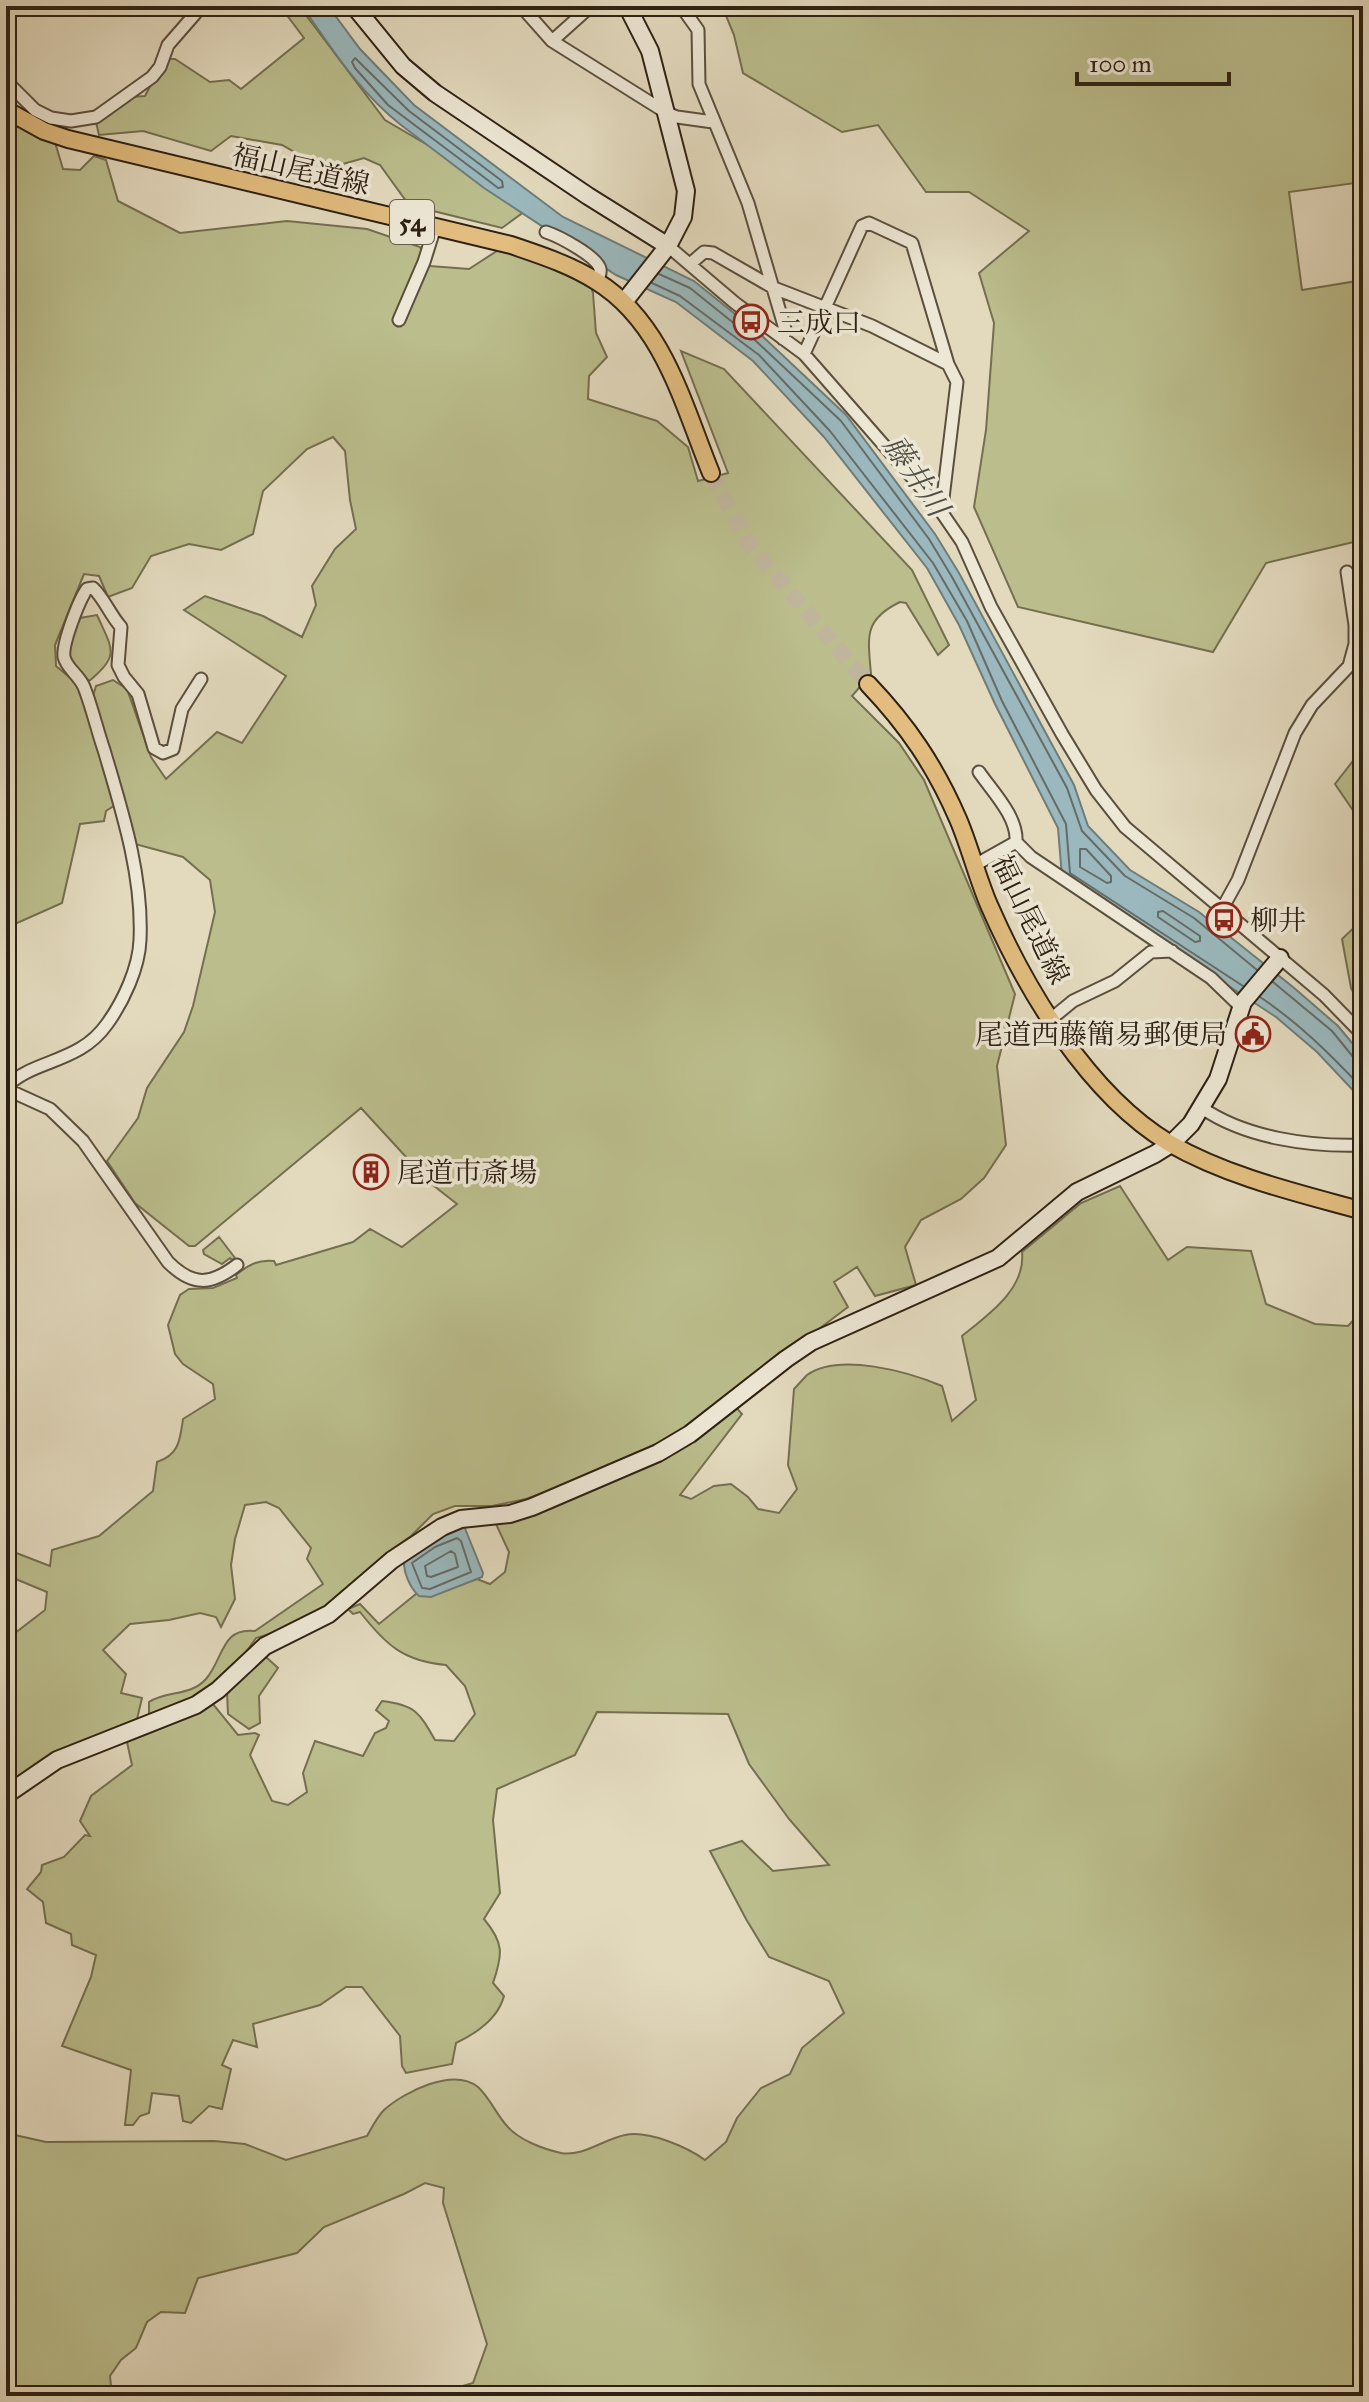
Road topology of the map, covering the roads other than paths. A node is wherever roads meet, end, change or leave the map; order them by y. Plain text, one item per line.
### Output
1 (192, 6) edge
2 (354, 6) edge
3 (521, 6) edge
4 (591, 6) edge
5 (627, 6) edge
6 (681, 6) edge
7 (552, 41) junction
8 (6, 81) edge
9 (6, 110) edge
10 (667, 113) junction
11 (713, 122) junction
12 (435, 227) junction
13 (546, 232) dead end
14 (664, 251) junction
15 (690, 264) junction
16 (597, 281) junction
17 (774, 288) junction
18 (628, 296) junction
19 (824, 309) junction
20 (399, 320) dead end
21 (783, 339) junction
22 (804, 354) junction
23 (948, 364) junction
24 (711, 473) tunnel mouth
25 (938, 507) junction
26 (1347, 572) dead end
27 (201, 679) dead end
28 (868, 684) tunnel mouth
29 (979, 772) dead end
30 (1016, 842) junction
31 (975, 865) junction
32 (1222, 909) junction
33 (1172, 951) junction
34 (1280, 958) junction
35 (1244, 1002) junction
36 (1051, 1019) junction
37 (1363, 1035) edge
38 (6, 1088) edge
39 (1202, 1108) junction
40 (1171, 1144) junction
41 (1363, 1145) edge
42 (1363, 1211) edge
43 (237, 1265) dead end
44 (6, 1795) edge

1 - 8 street
2 - 14 street
3 - 7 street
4 - 7 street
5 - 10 street
6 - 11 street
7 - 10 street
9 - 12 main road, 福山尾道線 / 54
10 - 11 street
10 - 14 street
11 - 17 street
12 - 16 main road, 福山尾道線 / 54
12 - 20 street
13 - 16 street
14 - 15 street
14 - 18 street
15 - 17 street
15 - 21 street
16 - 18 main road, 福山尾道線 / 54
17 - 19 street
17 - 21 street
18 - 24 main road, 福山尾道線 / 54
19 - 22 street
19 - 23 street
19 - 23 street
21 - 22 street
22 - 25 street
23 - 25 street
25 - 32 street
26 - 32 street
27 - 38 street
28 - 31 main road, 福山尾道線
29 - 30 street
30 - 31 street
30 - 33 street
31 - 36 main road, 福山尾道線
32 - 34 street
33 - 35 street
33 - 36 street
34 - 35 street
34 - 37 street
35 - 39 street
36 - 40 main road, 福山尾道線
38 - 43 street
39 - 40 street
39 - 41 street
40 - 42 main road, 福山尾道線
40 - 44 street

